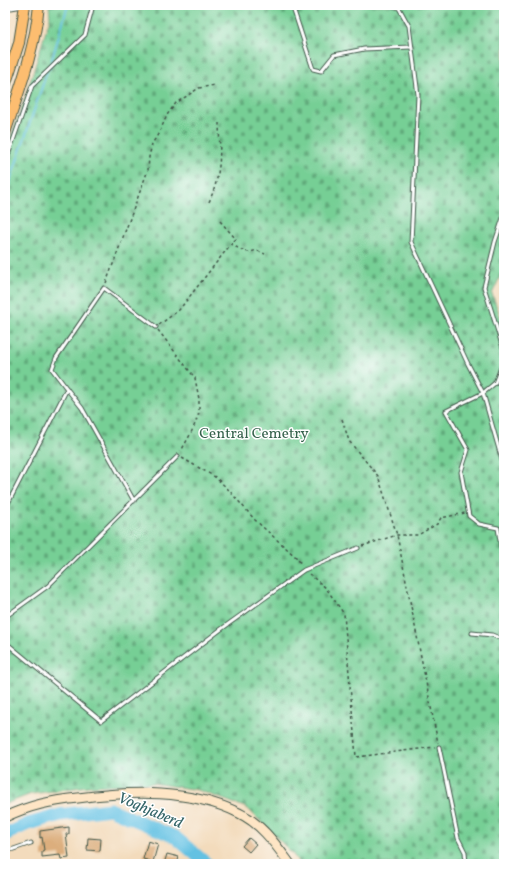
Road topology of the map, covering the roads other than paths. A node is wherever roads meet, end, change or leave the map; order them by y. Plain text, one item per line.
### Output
1 (39, 5) edge
2 (93, 5) edge
3 (292, 5) edge
4 (390, 5) edge
5 (25, 6) edge
6 (5, 9) edge
7 (411, 47) junction
8 (5, 86) edge
9 (5, 133) edge
10 (5, 164) edge
11 (504, 215) edge
12 (156, 327) road end
13 (504, 351) edge
14 (504, 360) edge
15 (67, 389) junction
16 (483, 393) junction
17 (178, 456) road end
18 (504, 467) edge
19 (134, 501) junction
20 (5, 509) edge
21 (358, 548) road end
22 (504, 560) edge
23 (5, 618) edge
24 (472, 633) dead end
25 (504, 640) edge
26 (5, 642) edge
27 (439, 747) road end
28 (5, 817) edge
29 (31, 843) dead end
30 (5, 852) edge
31 (290, 864) edge
32 (466, 864) edge

1 - 9 main road
2 - 10 lane
3 - 7 lane
4 - 7 lane
5 - 6 lane
5 - 8 main road
7 - 16 lane
11 - 13 lane
12 - 15 lane
14 - 16 lane
15 - 19 lane
15 - 20 lane
16 - 18 lane
16 - 22 lane
17 - 19 lane
19 - 23 lane
21 - 26 lane
24 - 25 lane
27 - 32 lane
28 - 31 main road
29 - 30 lane

